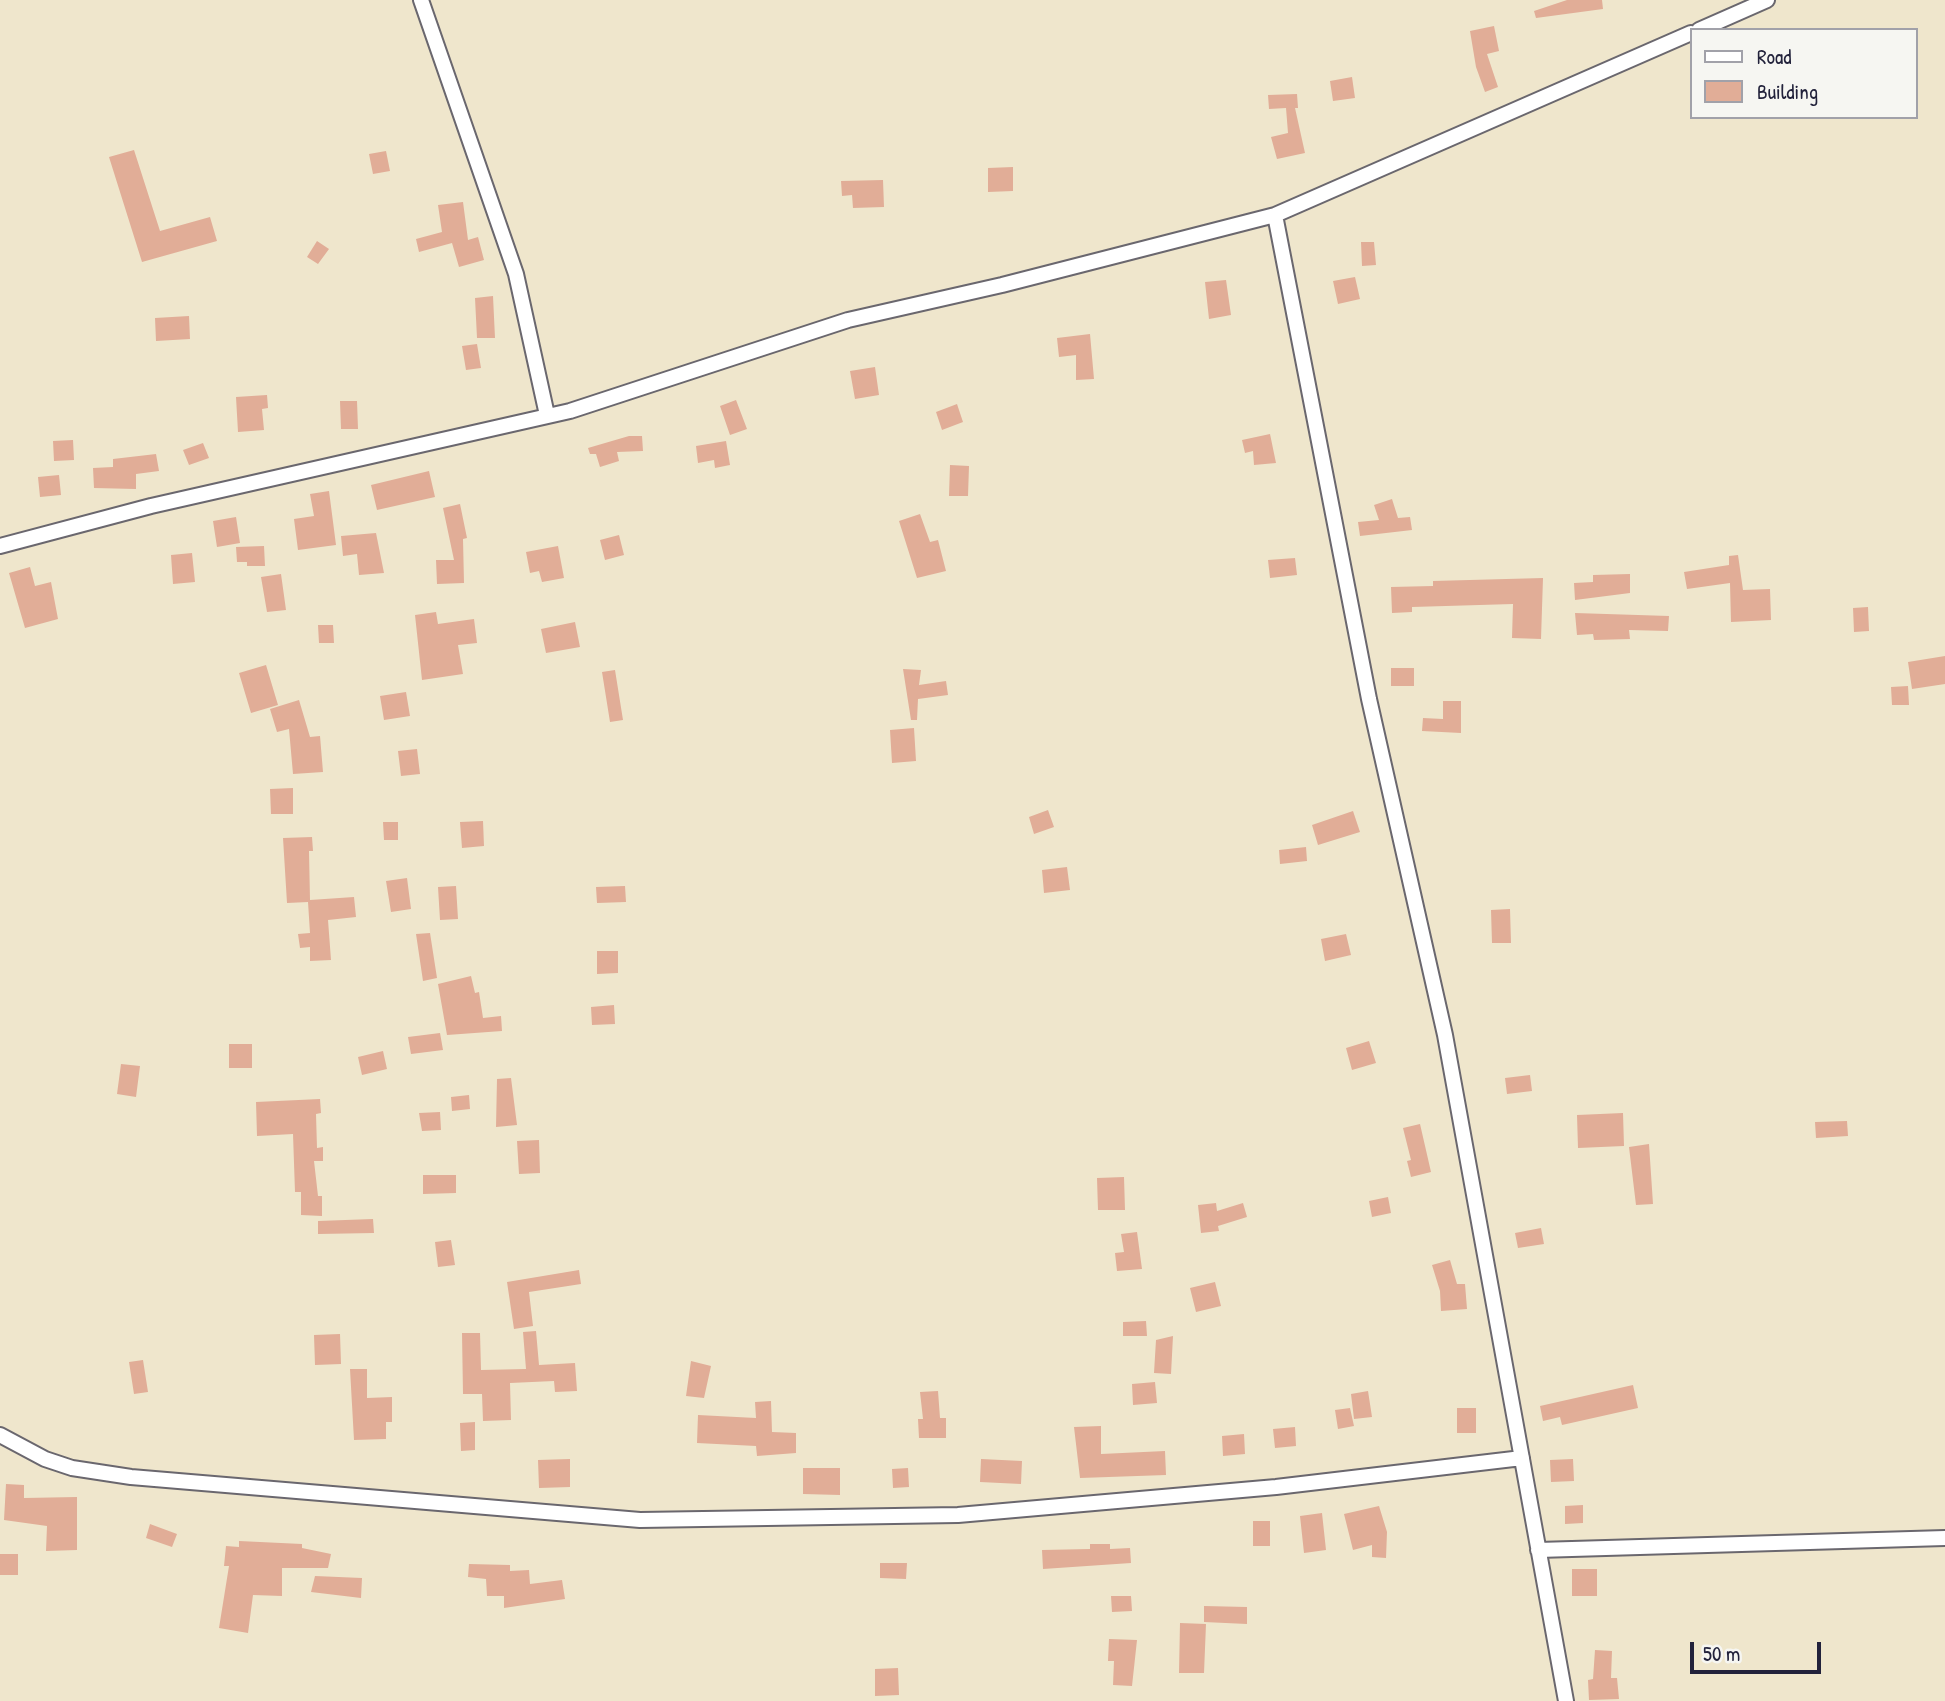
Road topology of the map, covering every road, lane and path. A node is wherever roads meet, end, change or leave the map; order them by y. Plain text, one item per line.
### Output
1 (421, 0) edge
2 (1767, 0) edge
3 (1704, 28) edge
4 (1689, 34) edge
5 (1275, 215) junction
6 (547, 415) junction
7 (0, 546) edge
8 (0, 1435) edge
9 (1522, 1458) junction
10 (1945, 1538) edge
11 (1538, 1550) junction
12 (1566, 1701) edge

1 - 6 street
2 - 3 street
4 - 5 street
5 - 6 street
5 - 9 street
6 - 7 street
8 - 9 street
9 - 11 street
10 - 11 street
11 - 12 street

